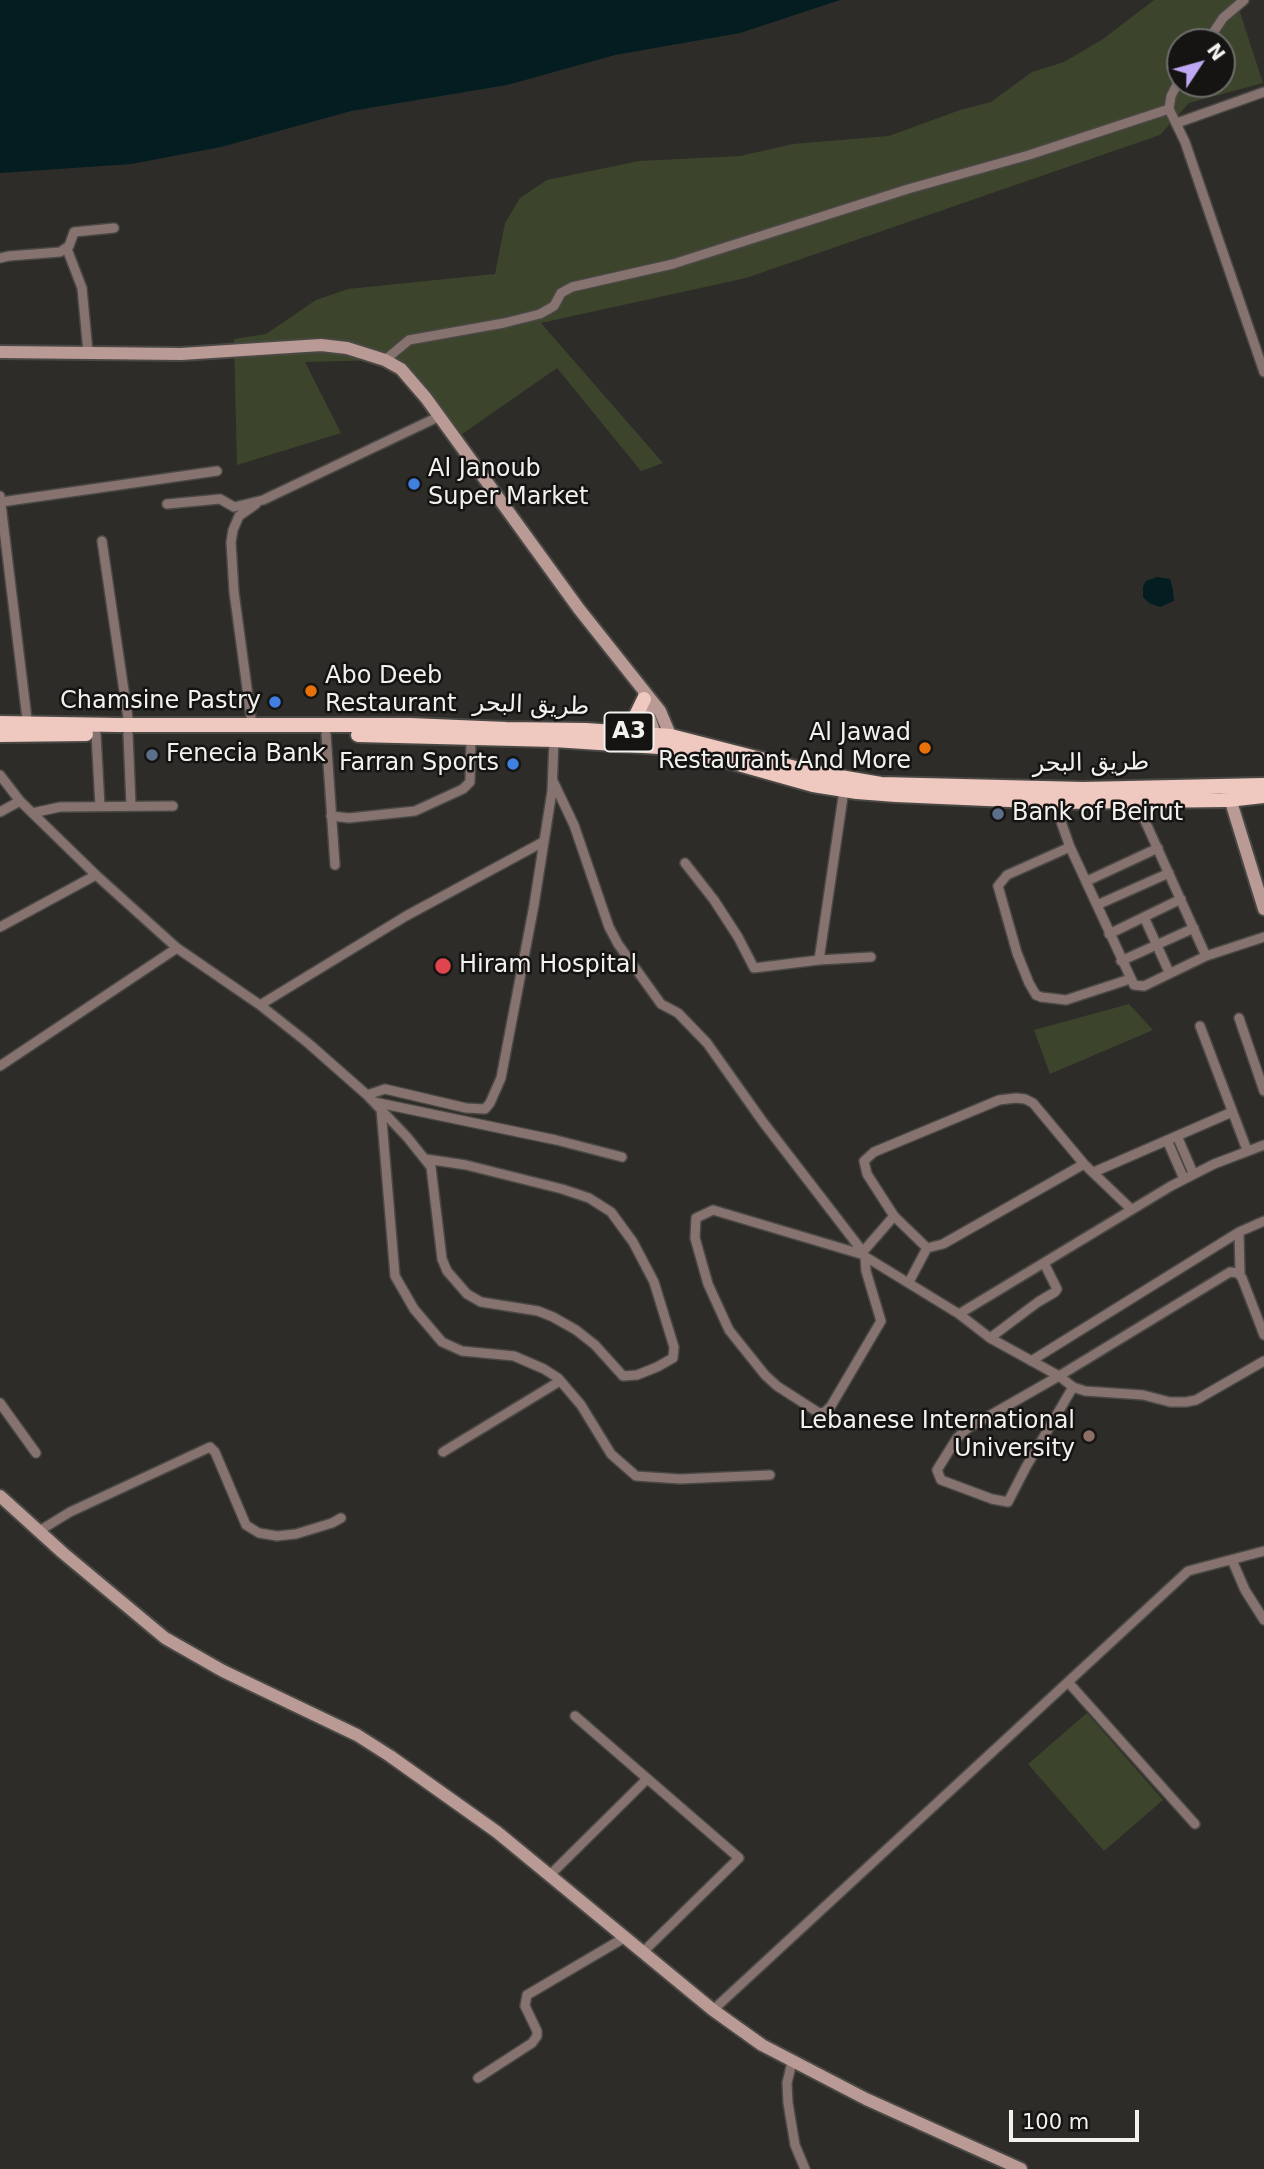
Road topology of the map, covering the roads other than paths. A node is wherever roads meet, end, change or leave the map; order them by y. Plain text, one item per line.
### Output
1 (1244, 0) edge
2 (1216, 28) edge
3 (1264, 92) edge
4 (1171, 98) edge
5 (1169, 109) junction
6 (1177, 123) junction
7 (114, 228) dead end
8 (67, 248) junction
9 (0, 258) edge
10 (0, 352) edge
11 (88, 352) junction
12 (385, 359) junction
13 (1264, 372) edge
14 (438, 417) junction
15 (217, 471) dead end
16 (0, 496) edge
17 (263, 500) junction
18 (1, 502) edge
19 (167, 505) dead end
20 (102, 541) dead end
21 (644, 696) junction
22 (0, 723) edge
23 (252, 725) junction
24 (28, 729) junction
25 (128, 730) junction
26 (628, 732) junction
27 (96, 734) junction
28 (326, 734) junction
29 (0, 735) edge
30 (471, 738) junction
31 (554, 740) junction
32 (657, 741) junction
33 (673, 743) junction
34 (0, 775) edge
35 (553, 781) junction
36 (1264, 785) edge
37 (844, 790) junction
38 (1228, 792) junction
39 (1264, 796) edge
40 (20, 801) junction
41 (1136, 801) junction
42 (1054, 802) junction
43 (131, 805) junction
44 (100, 806) junction
45 (173, 806) dead end
46 (0, 812) edge
47 (32, 813) junction
48 (331, 816) junction
49 (543, 842) junction
50 (1070, 847) junction
51 (1158, 848) junction
52 (685, 863) dead end
53 (335, 865) dead end
54 (1169, 873) junction
55 (96, 875) junction
56 (1087, 881) junction
57 (1181, 899) junction
58 (1097, 905) junction
59 (1264, 909) edge
60 (1144, 917) junction
61 (0, 927) edge
62 (1194, 928) junction
63 (1109, 934) junction
64 (1264, 937) edge
65 (1156, 945) junction
66 (177, 948) junction
67 (1206, 956) junction
68 (871, 957) dead end
69 (819, 960) junction
70 (1121, 961) junction
71 (1169, 972) junction
72 (1130, 979) junction
73 (260, 1006) junction
74 (1239, 1018) dead end
75 (1200, 1026) dead end
76 (0, 1066) edge
77 (1264, 1091) edge
78 (374, 1102) junction
79 (1232, 1112) junction
80 (1172, 1138) junction
81 (1264, 1145) edge
82 (1247, 1150) junction
83 (622, 1157) dead end
84 (426, 1159) junction
85 (1084, 1164) junction
86 (1094, 1172) junction
87 (1189, 1176) junction
88 (1131, 1209) junction
89 (894, 1216) junction
90 (1264, 1221) edge
91 (1240, 1232) junction
92 (927, 1248) junction
93 (863, 1254) junction
94 (1044, 1263) junction
95 (1240, 1274) junction
96 (909, 1282) junction
97 (959, 1314) junction
98 (1264, 1335) edge
99 (990, 1338) junction
100 (1031, 1361) junction
101 (1264, 1361) edge
102 (1059, 1376) junction
103 (560, 1381) junction
104 (1073, 1387) junction
105 (0, 1403) edge
106 (443, 1452) dead end
107 (36, 1453) dead end
108 (770, 1475) dead end
109 (0, 1496) edge
110 (341, 1518) dead end
111 (39, 1531) junction
112 (1264, 1551) edge
113 (1232, 1560) junction
114 (1264, 1620) edge
115 (1068, 1682) junction
116 (575, 1716) dead end
117 (647, 1779) junction
118 (1195, 1824) dead end
119 (550, 1875) junction
120 (624, 1938) junction
121 (644, 1951) junction
122 (713, 2010) junction
123 (792, 2063) junction
124 (478, 2078) dead end
125 (805, 2169) edge
126 (1021, 2169) edge

1 - 2 street
3 - 6 street
4 - 5 street
5 - 6 street
5 - 12 street
6 - 13 street
7 - 8 street
8 - 9 street
8 - 11 street
10 - 11 main road
11 - 12 main road
12 - 14 main road
14 - 17 street
14 - 21 main road
15 - 18 street
16 - 18 street
17 - 19 street
17 - 23 street
18 - 24 street
20 - 25 street
21 - 26 highway
21 - 32 main road
21 - 33 main road
22 - 24 highway, طريق البحر / A3
23 - 25 highway, طريق البحر / A3
23 - 26 highway, طريق البحر / A3
24 - 25 highway, طريق البحر / A3
24 - 27 highway, طريق البحر / A3
24 - 29 highway, طريق البحر / A3
25 - 27 highway, طريق البحر / A3
25 - 28 highway, طريق البحر / A3
25 - 43 street
26 - 32 highway, طريق البحر / A3
27 - 44 street
28 - 30 highway, طريق البحر / A3
28 - 48 street
30 - 31 highway, طريق البحر / A3
30 - 48 street
31 - 32 highway, طريق البحر / A3
31 - 35 street
32 - 33 highway, طريق البحر / A3
33 - 37 highway, طريق البحر / A3
33 - 38 highway, طريق البحر / A3
34 - 40 street
35 - 49 street
35 - 93 street
36 - 38 highway, طريق البحر / A3
37 - 42 highway, طريق البحر / A3
37 - 69 street
38 - 39 highway, طريق البحر / A3
38 - 41 highway, طريق البحر / A3
38 - 59 main road
40 - 46 street
40 - 47 street
41 - 42 highway, طريق البحر / A3
41 - 51 street
42 - 50 street
43 - 44 street
43 - 45 street
44 - 47 street
47 - 55 street
48 - 53 street
49 - 73 street
49 - 78 street
50 - 56 street
50 - 72 street
51 - 54 street
51 - 56 street
52 - 69 street
54 - 57 street
54 - 58 street
55 - 61 street
55 - 66 street
56 - 58 street
57 - 60 street
57 - 62 street
58 - 63 street
60 - 63 street
60 - 65 street
62 - 65 street
62 - 67 street
63 - 70 street
64 - 67 street
65 - 70 street
65 - 71 street
66 - 73 street
66 - 76 street
67 - 71 street
68 - 69 street
70 - 72 street
71 - 72 street
73 - 78 street
74 - 77 street
75 - 79 street
78 - 83 street
78 - 84 street
78 - 103 street
79 - 80 street
79 - 82 street
80 - 86 street
80 - 87 street
81 - 82 street
82 - 87 street
84 - 84 street
85 - 86 street
85 - 89 street
85 - 92 street
86 - 88 street
87 - 88 street
88 - 94 street
89 - 92 street
89 - 93 street
90 - 91 street
91 - 95 street
91 - 100 street
92 - 96 street
93 - 93 street
93 - 96 street
94 - 97 street
94 - 99 street
95 - 98 street
95 - 102 street
96 - 97 street
97 - 99 street
99 - 100 street
100 - 102 street
101 - 104 street
102 - 104 street
102 - 104 street
103 - 106 street
103 - 108 street
105 - 107 street
109 - 111 main road
110 - 111 street
111 - 119 main road
112 - 113 street
113 - 114 street
113 - 115 street
115 - 118 street
115 - 122 street
116 - 117 street
117 - 119 street
117 - 121 street
119 - 120 main road
120 - 121 main road
120 - 124 street
121 - 122 main road
122 - 123 main road
123 - 125 street
123 - 126 main road

